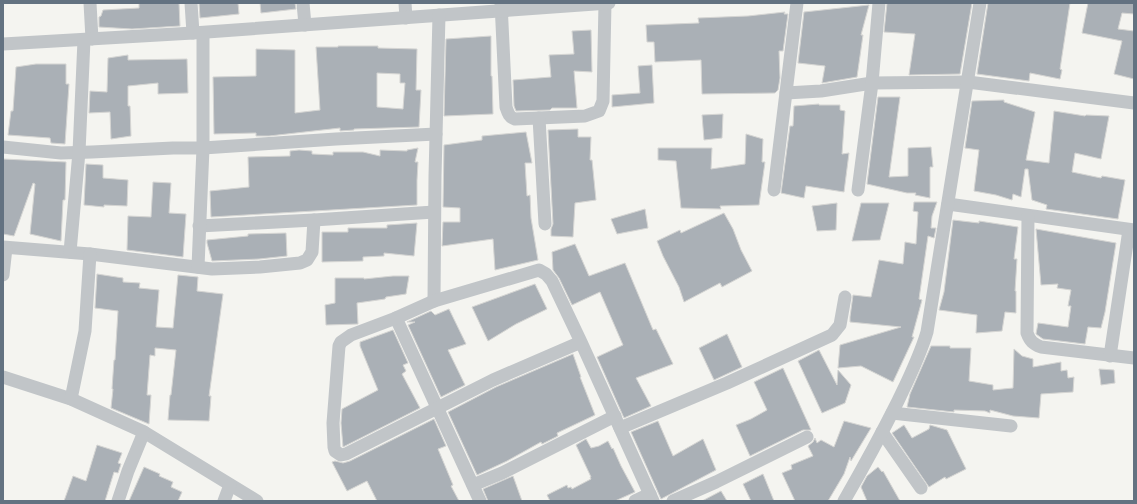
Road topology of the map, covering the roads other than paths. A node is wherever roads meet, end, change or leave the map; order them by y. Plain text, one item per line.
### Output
1 (90, 3) edge
2 (191, 3) edge
3 (303, 3) edge
4 (405, 3) edge
5 (605, 3) edge
6 (609, 3) edge
7 (797, 3) edge
8 (879, 3) edge
9 (980, 3) edge
10 (501, 7) edge
11 (439, 16) junction
12 (406, 18) junction
13 (305, 25) junction
14 (198, 33) junction
15 (88, 39) junction
16 (3, 44) edge
17 (968, 82) junction
18 (872, 83) junction
19 (786, 93) junction
20 (1134, 103) edge
21 (539, 118) junction
22 (436, 134) junction
23 (3, 147) edge
24 (202, 148) junction
25 (79, 152) junction
26 (774, 190) dead end
27 (858, 190) dead end
28 (948, 204) junction
29 (434, 212) junction
30 (1028, 216) junction
31 (314, 220) junction
32 (544, 224) dead end
33 (199, 226) junction
34 (1132, 230) edge
35 (4, 248) edge
36 (70, 252) junction
37 (90, 254) junction
38 (198, 267) junction
39 (3, 275) edge
40 (845, 298) dead end
41 (434, 301) junction
42 (396, 318) junction
43 (581, 342) junction
44 (1110, 356) junction
45 (1134, 358) edge
46 (3, 377) edge
47 (71, 399) junction
48 (438, 408) junction
49 (892, 413) junction
50 (617, 422) junction
51 (1011, 426) dead end
52 (144, 432) junction
53 (882, 432) junction
54 (807, 437) dead end
55 (230, 485) junction
56 (473, 485) junction
57 (921, 488) dead end
58 (651, 497) edge
59 (118, 501) edge
60 (224, 501) edge
61 (257, 501) edge
62 (480, 501) edge
63 (635, 501) edge
64 (673, 501) edge
65 (844, 501) edge

1 - 15 street
2 - 14 street
3 - 13 street
4 - 12 street
5 - 6 street
5 - 10 street
5 - 21 street
7 - 19 street
8 - 18 street
9 - 17 street
10 - 11 street
10 - 21 street
11 - 12 street
11 - 22 street
12 - 13 street
13 - 14 street
14 - 15 street
14 - 24 street
15 - 16 street
15 - 25 street
17 - 18 street
17 - 20 street
17 - 28 street
18 - 19 street
18 - 27 street
19 - 26 street
21 - 32 street
22 - 24 street
22 - 29 street
23 - 25 street
24 - 25 street
24 - 33 street
25 - 36 street
28 - 30 street
28 - 49 street
29 - 31 street
29 - 41 street
30 - 34 street
30 - 44 street
31 - 33 street
31 - 38 street
33 - 38 street
34 - 44 street
35 - 36 street
35 - 39 street
36 - 37 street
37 - 38 street
37 - 47 street
40 - 50 street
41 - 42 street
41 - 43 street
42 - 48 street
42 - 48 street
43 - 48 street
43 - 50 street
44 - 45 street
46 - 47 street
47 - 52 street
48 - 56 street
49 - 51 street
49 - 53 street
50 - 56 street
50 - 58 street
52 - 55 street
52 - 59 street
53 - 57 street
53 - 65 street
54 - 64 street
55 - 60 street
55 - 61 street
56 - 62 street
58 - 63 street

